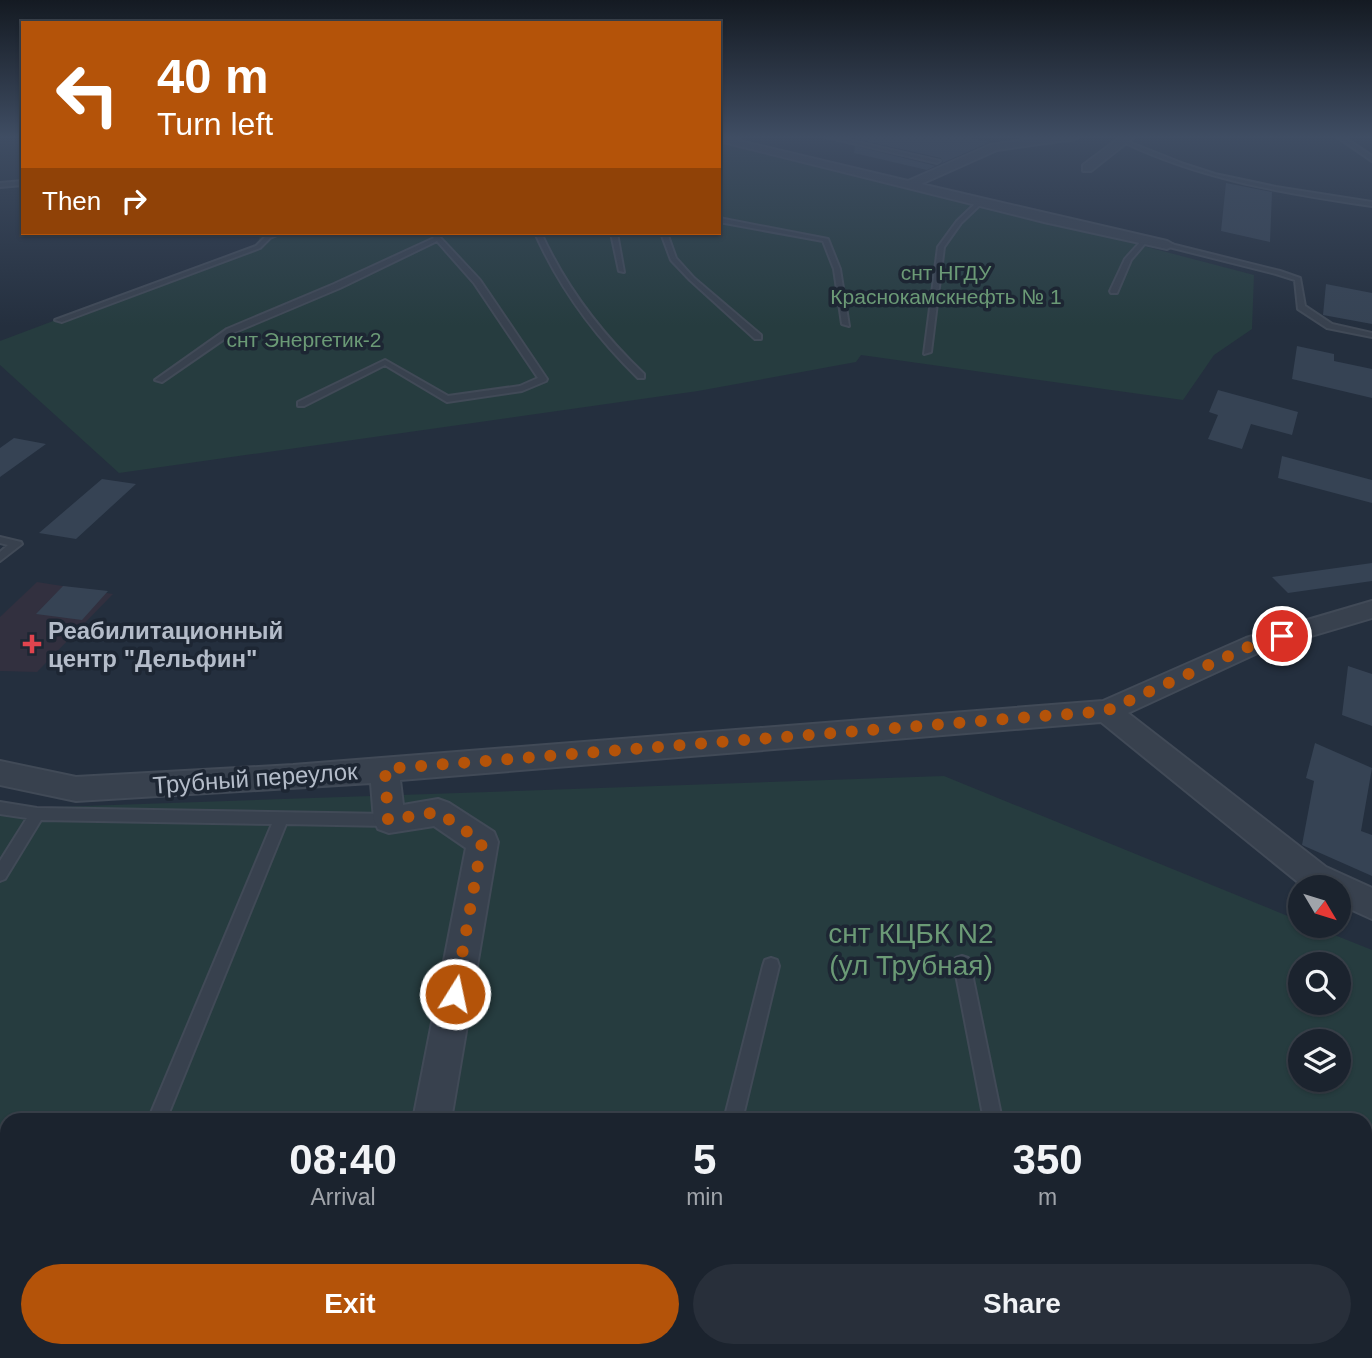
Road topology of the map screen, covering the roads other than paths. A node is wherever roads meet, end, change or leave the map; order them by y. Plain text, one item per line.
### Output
1 (970, 199) edge
2 (1342, 199) edge
3 (980, 202) junction
4 (1372, 204) edge
5 (721, 219) edge
6 (274, 235) edge
7 (540, 235) edge
8 (614, 235) edge
9 (665, 235) edge
10 (436, 236) edge
11 (1145, 240) junction
12 (1167, 245) joint
13 (622, 271) dead end
14 (1114, 291) dead end
15 (59, 320) dead end
16 (846, 324) dead end
17 (1372, 335) edge
18 (758, 337) dead end
19 (927, 352) dead end
20 (641, 376) dead end
21 (159, 380) dead end
22 (301, 404) dead end
23 (0, 540) edge
24 (0, 556) edge
25 (1372, 609) edge
26 (1106, 711) junction
27 (385, 769) junction
28 (0, 773) edge
29 (0, 808) edge
30 (37, 814) junction
31 (282, 817) junction
32 (388, 820) junction
33 (0, 874) edge
34 (1312, 875) edge
35 (1351, 894) edge
36 (1372, 904) edge
37 (961, 964) dead end
38 (771, 966) dead end
39 (160, 1113) edge
40 (433, 1113) edge
41 (735, 1113) edge
42 (992, 1113) edge

1 - 3 street
2 - 4 lane
3 - 11 street
3 - 19 lane
5 - 16 lane
6 - 15 lane
7 - 20 lane
8 - 13 lane
9 - 18 lane
10 - 21 lane
10 - 22 lane
11 - 12 street
11 - 14 lane
12 - 17 lane
23 - 24 lane
25 - 26 street, Трубный переулок
26 - 27 street, Трубный переулок
26 - 34 street
27 - 28 street, Трубный переулок
27 - 32 street
29 - 30 lane
30 - 31 lane
30 - 33 lane
31 - 32 lane
31 - 39 lane
32 - 40 street
35 - 36 street
37 - 42 lane
38 - 41 lane

